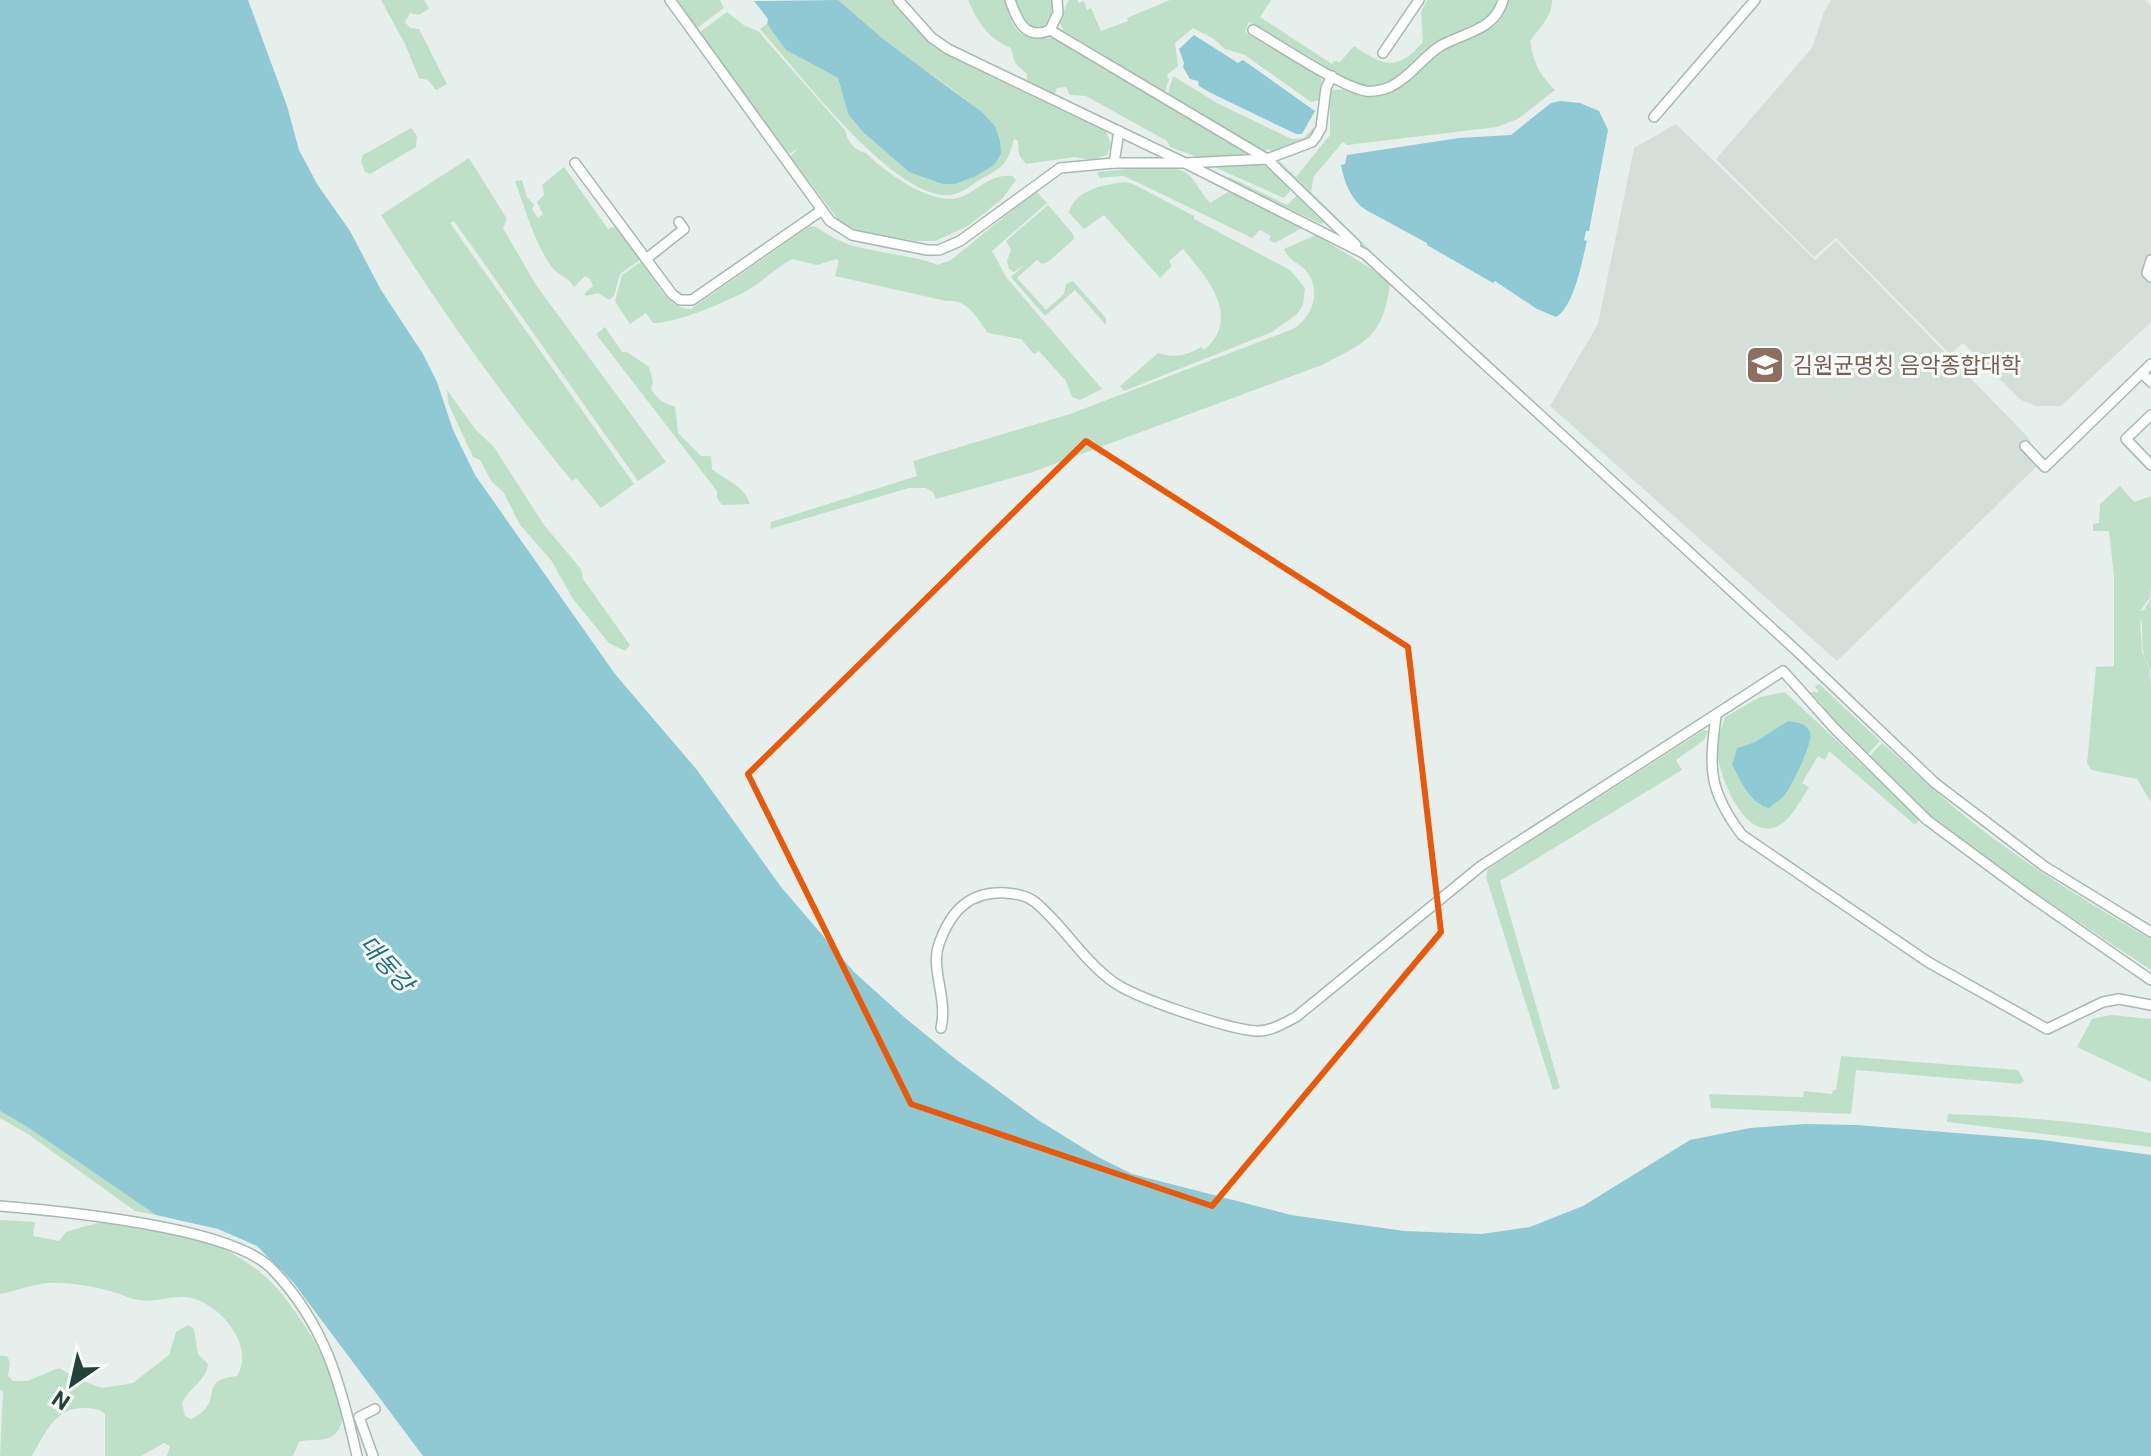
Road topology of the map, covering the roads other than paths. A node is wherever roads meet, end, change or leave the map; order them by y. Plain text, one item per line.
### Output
1 (670, 0) edge
2 (898, 0) edge
3 (1010, 0) edge
4 (1057, 0) edge
5 (1419, 0) edge
6 (1503, 0) edge
7 (1755, 0) edge
8 (1050, 30) junction
9 (1253, 30) dead end
10 (1383, 53) dead end
11 (1332, 76) junction
12 (1654, 117) dead end
13 (1119, 131) junction
14 (1267, 159) junction
15 (575, 163) dead end
16 (1114, 163) junction
17 (1185, 163) junction
18 (822, 210) junction
19 (679, 222) dead end
20 (1365, 254) junction
21 (646, 259) junction
22 (2151, 260) edge
23 (2151, 277) edge
24 (2151, 364) edge
25 (2142, 373) junction
26 (2151, 382) edge
27 (2151, 415) edge
28 (2025, 446) dead end
29 (2151, 465) edge
30 (1716, 716) junction
31 (2151, 932) edge
32 (2151, 980) edge
33 (2151, 1005) edge
34 (941, 1028) dead end
35 (0, 1206) edge
36 (375, 1409) dead end
37 (357, 1456) edge
38 (373, 1456) edge

1 - 18 street
2 - 13 street
3 - 8 street
4 - 8 street
5 - 10 street
6 - 11 street
7 - 12 street
8 - 14 street
9 - 11 street
11 - 14 street
13 - 16 street
13 - 17 street
14 - 17 street
14 - 20 street
15 - 21 street
16 - 17 street
16 - 18 street
17 - 20 street
18 - 21 street
19 - 21 street
20 - 31 street
22 - 23 street
24 - 25 street
25 - 26 street
25 - 28 street
27 - 29 street
30 - 32 street
30 - 33 street
30 - 34 street
35 - 37 street
36 - 38 street

